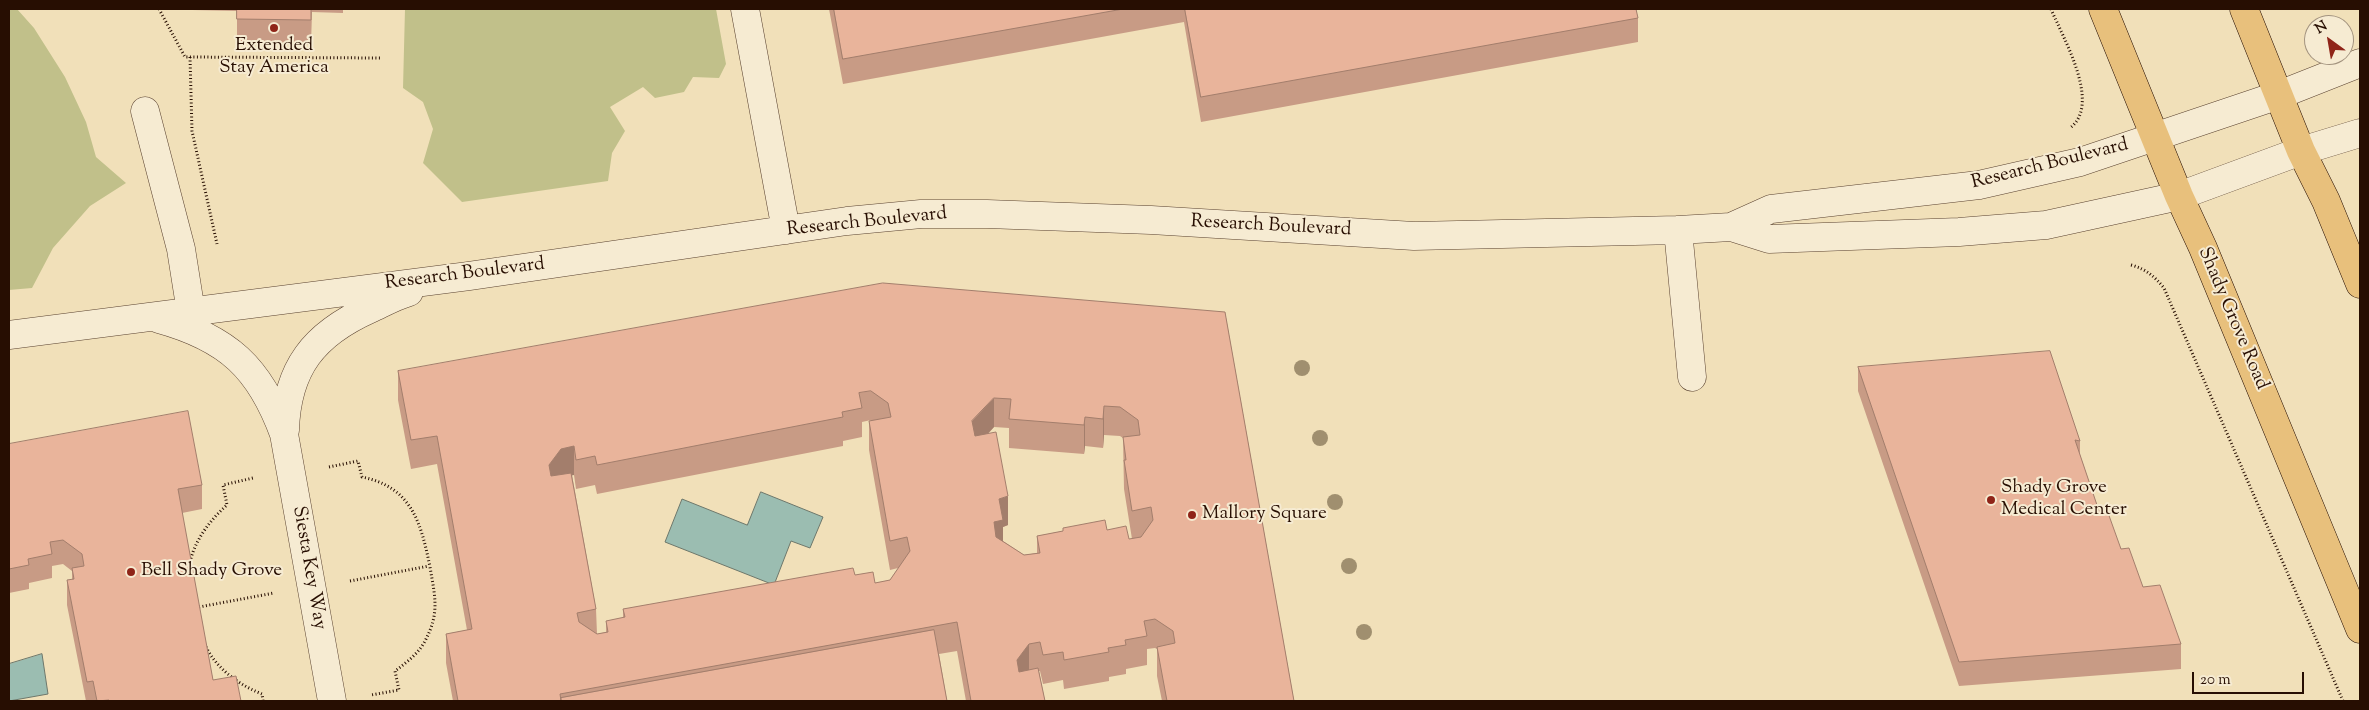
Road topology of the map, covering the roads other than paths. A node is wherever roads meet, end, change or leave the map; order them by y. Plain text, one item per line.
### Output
1 (746, 9) edge
2 (2103, 9) edge
3 (2244, 9) edge
4 (2360, 63) edge
5 (2279, 95) junction
6 (145, 111) dead end
7 (2360, 133) edge
8 (2156, 137) junction
9 (2301, 151) junction
10 (2179, 196) junction
11 (1731, 227) junction
12 (786, 230) junction
13 (1678, 230) junction
14 (469, 276) junction
15 (2360, 284) edge
16 (191, 312) junction
17 (152, 317) junction
18 (9, 335) edge
19 (1692, 377) dead end
20 (284, 434) junction
21 (2360, 629) edge
22 (332, 701) edge

1 - 12 street
2 - 8 main road, Shady Grove Road
3 - 5 main road
4 - 5 street, Research Boulevard
5 - 8 street, Research Boulevard
5 - 9 main road
6 - 16 street
7 - 9 street, Research Boulevard
8 - 10 main road, Shady Grove Road
8 - 11 street, Research Boulevard
9 - 10 street, Research Boulevard
9 - 15 main road
10 - 11 street, Research Boulevard
10 - 21 main road, Shady Grove Road
11 - 13 street, Research Boulevard
12 - 13 street, Research Boulevard
12 - 14 street, Research Boulevard
13 - 19 street
14 - 16 street, Research Boulevard
14 - 20 street
16 - 17 street, Research Boulevard
17 - 18 street, Research Boulevard
17 - 20 street
20 - 22 street, Siesta Key Way

